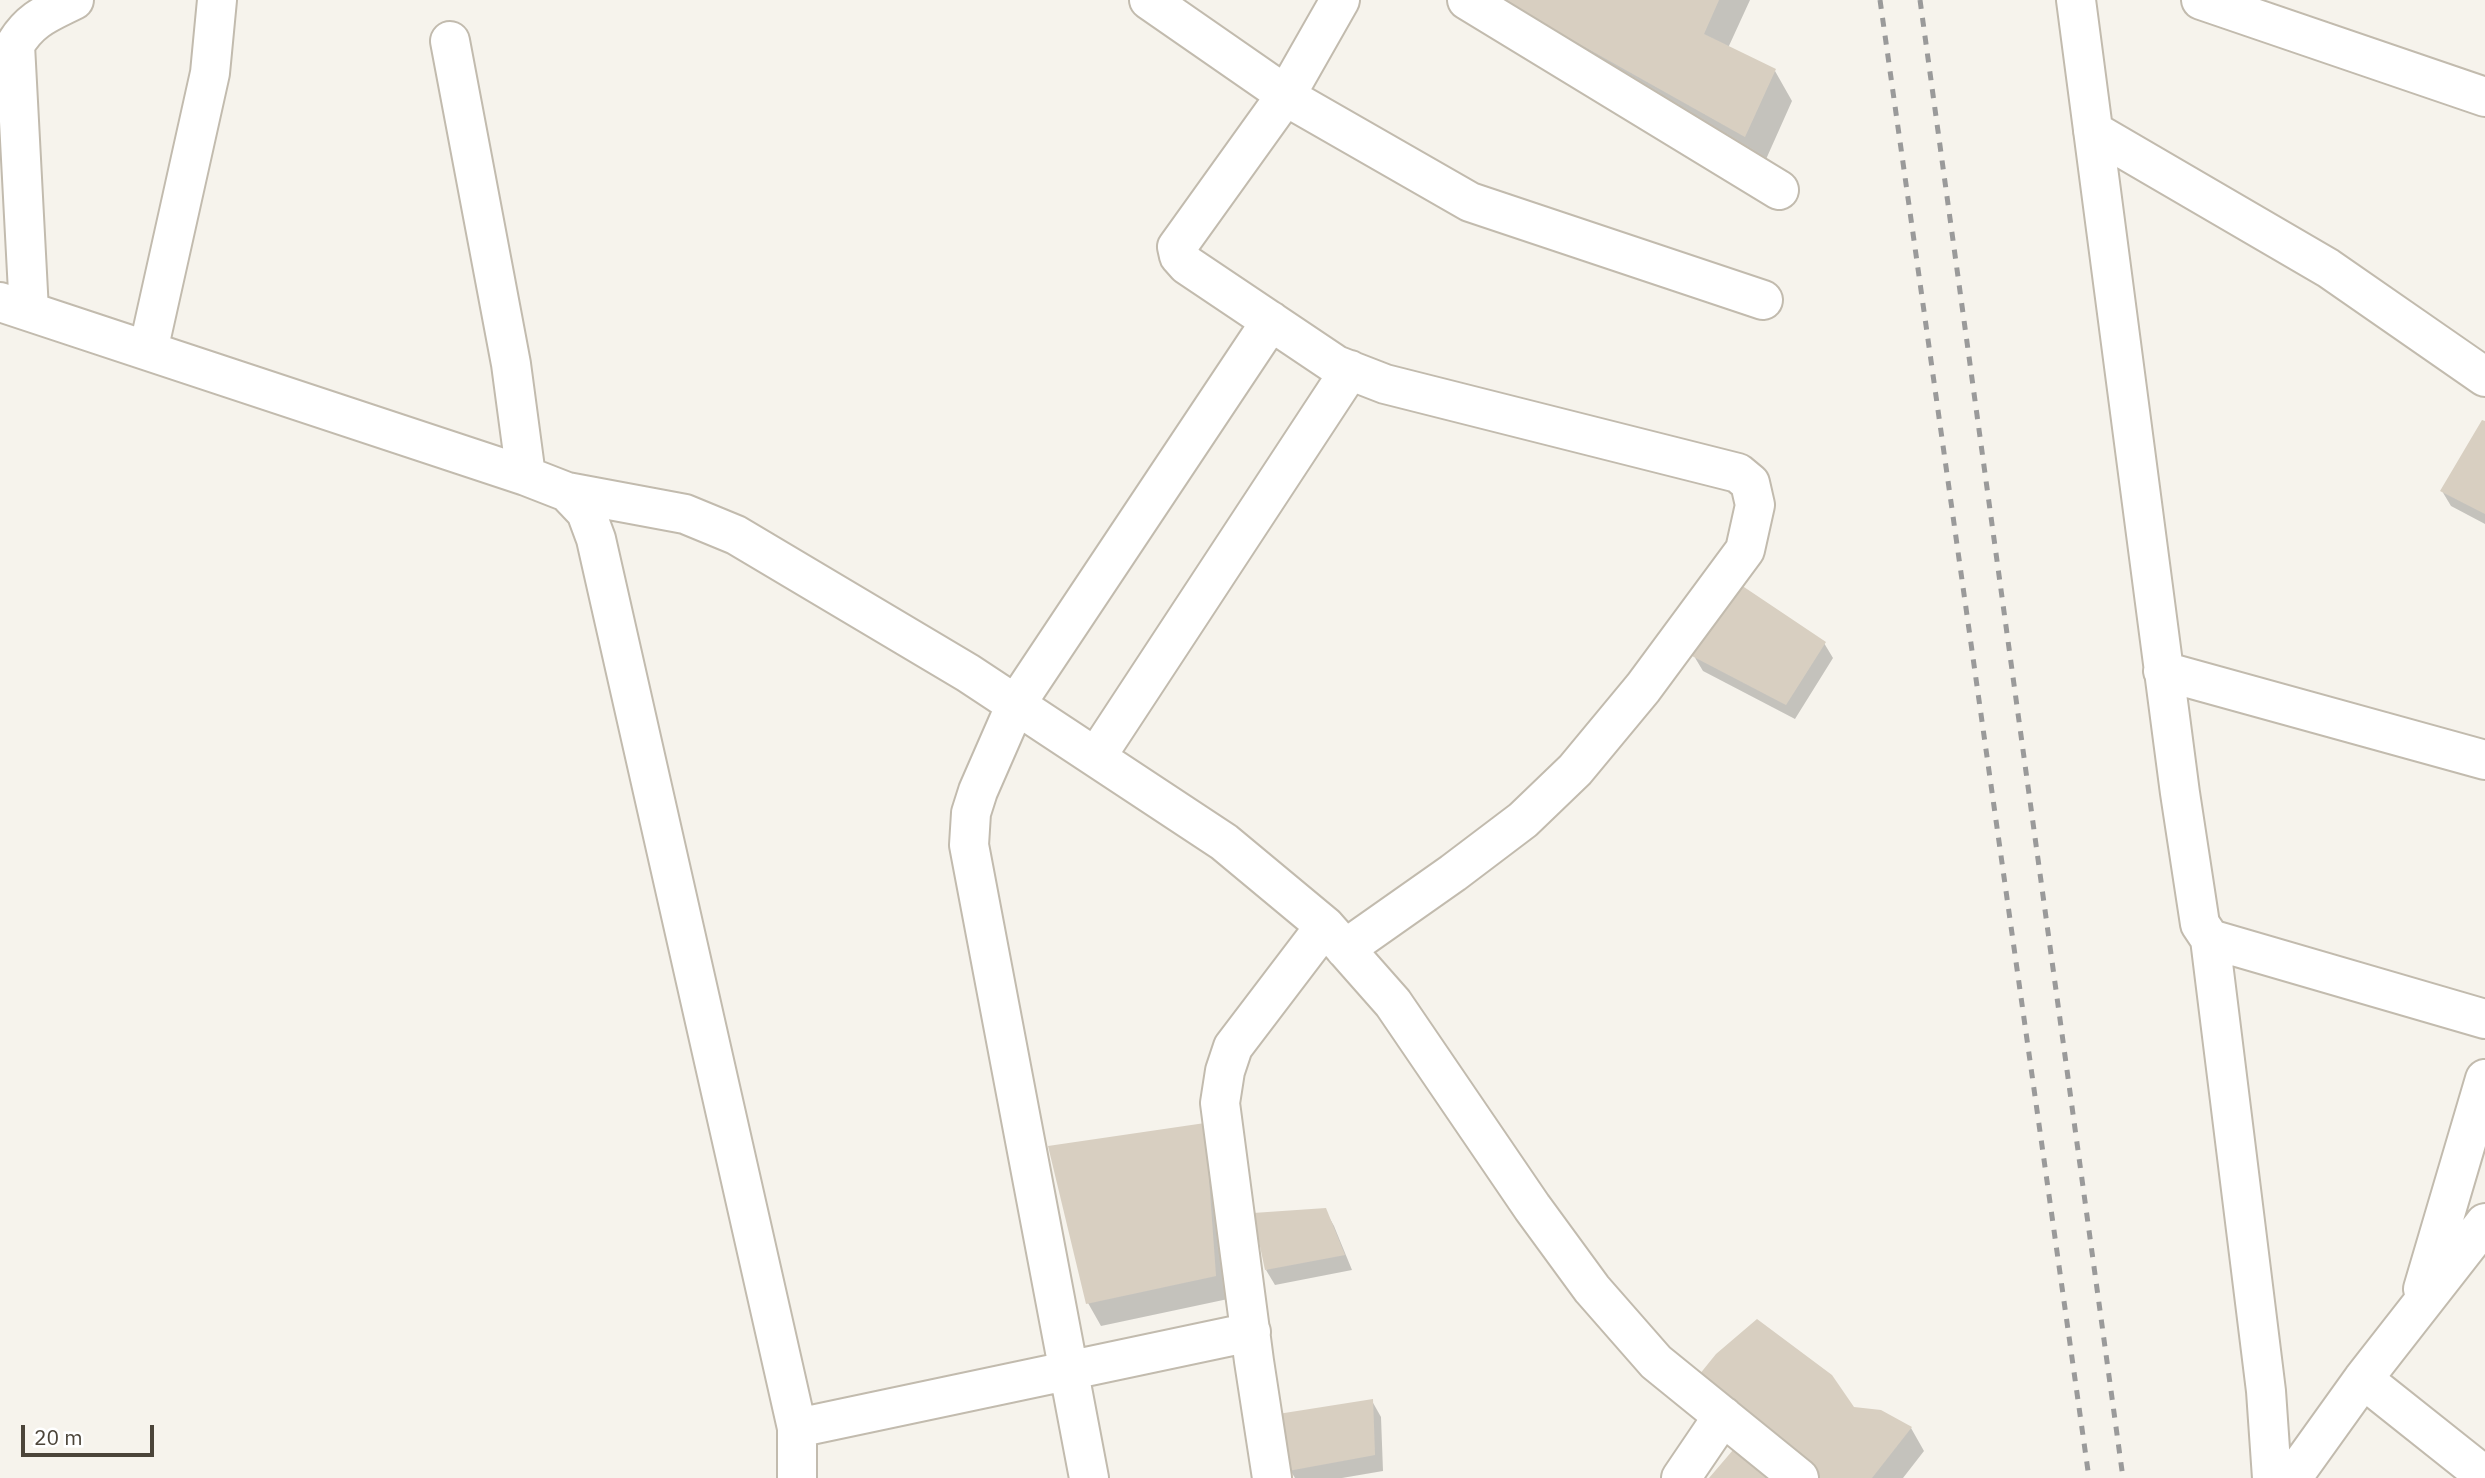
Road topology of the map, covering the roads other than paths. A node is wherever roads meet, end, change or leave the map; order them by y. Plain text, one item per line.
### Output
1 (74, 0) edge
2 (217, 0) edge
3 (1149, 0) edge
4 (1340, 0) edge
5 (1467, 0) edge
6 (2076, 0) edge
7 (2202, 0) edge
8 (450, 41) dead end
9 (1286, 95) junction
10 (2485, 97) edge
11 (2093, 131) junction
12 (1779, 190) dead end
13 (1763, 300) dead end
14 (14, 306) edge
15 (1271, 321) junction
16 (148, 351) junction
17 (1350, 370) junction
18 (2485, 377) edge
19 (526, 476) junction
20 (566, 492) junction
21 (2164, 671) junction
22 (1016, 704) junction
23 (1096, 757) junction
24 (2485, 760) edge
25 (1335, 937) junction
26 (2210, 939) junction
27 (2485, 1019) edge
28 (2485, 1079) edge
29 (2485, 1223) edge
30 (2417, 1309) junction
31 (1251, 1332) junction
32 (1069, 1370) junction
33 (2363, 1379) junction
34 (1723, 1416) junction
35 (797, 1428) junction
36 (2485, 1476) edge
37 (797, 1478) edge
38 (1089, 1478) edge
39 (1272, 1478) edge
40 (1681, 1478) edge
41 (1799, 1478) edge
42 (2272, 1478) edge
43 (2292, 1478) edge

1 - 14 street
2 - 16 street
3 - 9 street
4 - 9 street
5 - 12 street
6 - 11 street
7 - 10 street
8 - 19 street
9 - 13 street
9 - 15 street
11 - 18 street
11 - 21 street
14 - 16 street
15 - 17 street
15 - 22 street
16 - 19 street
17 - 23 street
17 - 25 street
19 - 20 street
20 - 22 street
20 - 35 street
21 - 24 street
21 - 26 street
22 - 23 street
22 - 32 street
23 - 25 street
25 - 31 street
25 - 34 street
26 - 27 street
26 - 42 street
28 - 30 street
29 - 30 street
30 - 33 street
31 - 32 street
31 - 39 street
32 - 35 street
32 - 38 street
33 - 36 street
33 - 43 street
34 - 40 street
34 - 41 street
35 - 37 street

